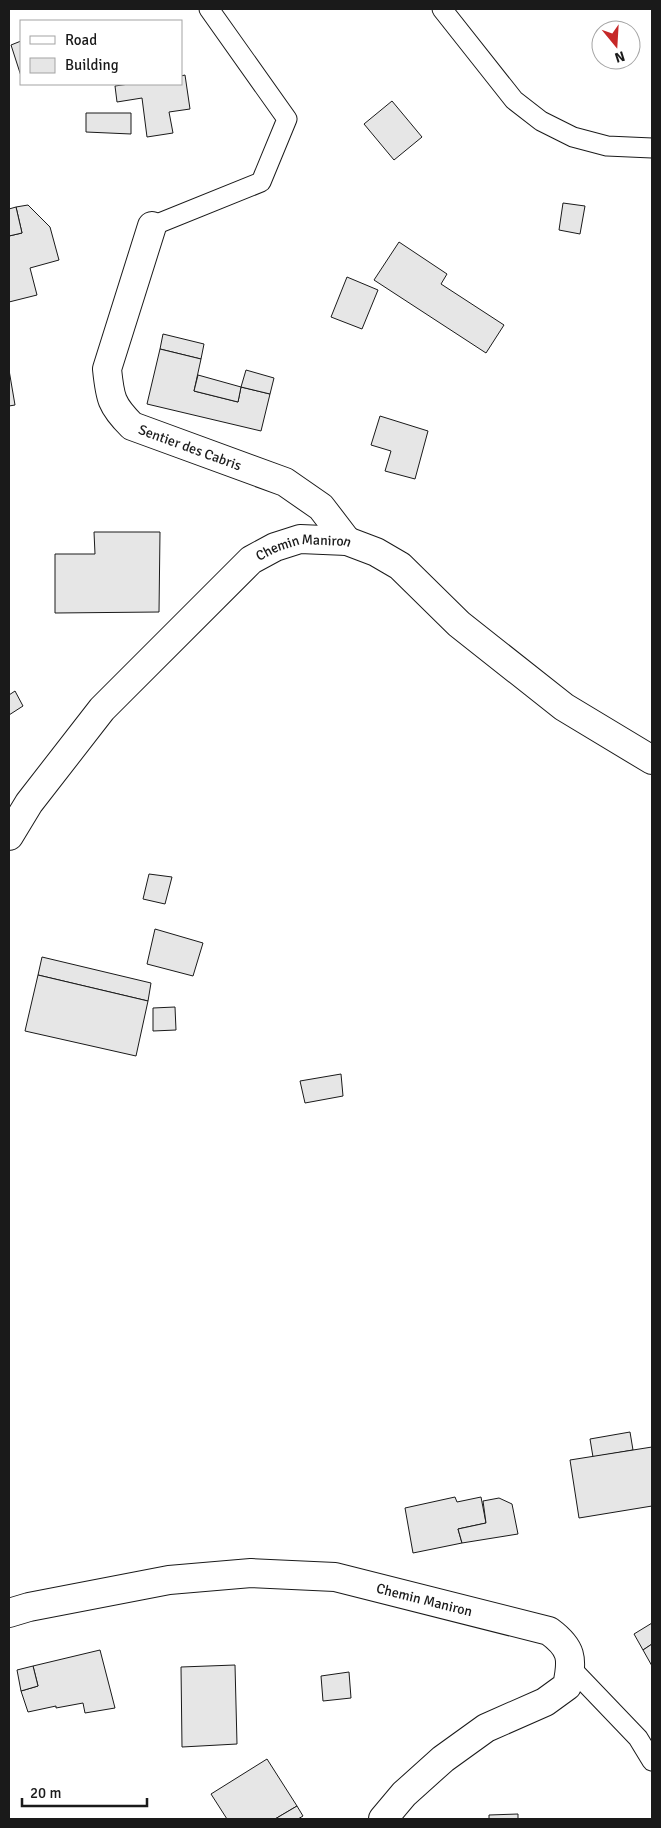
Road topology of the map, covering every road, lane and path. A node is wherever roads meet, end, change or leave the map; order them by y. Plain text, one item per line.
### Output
1 (209, 9) edge
2 (442, 9) edge
3 (652, 148) edge
4 (152, 226) joint
5 (347, 541) junction
6 (652, 760) edge
7 (9, 836) edge
8 (9, 1613) edge
9 (571, 1668) junction
10 (652, 1761) edge
11 (383, 1819) edge

1 - 4 lane
2 - 3 lane
4 - 5 street, Sentier des Cabris
5 - 6 street, Chemin Maniron
5 - 7 street, Chemin Maniron
8 - 9 street, Chemin Maniron
9 - 10 lane
9 - 11 street

